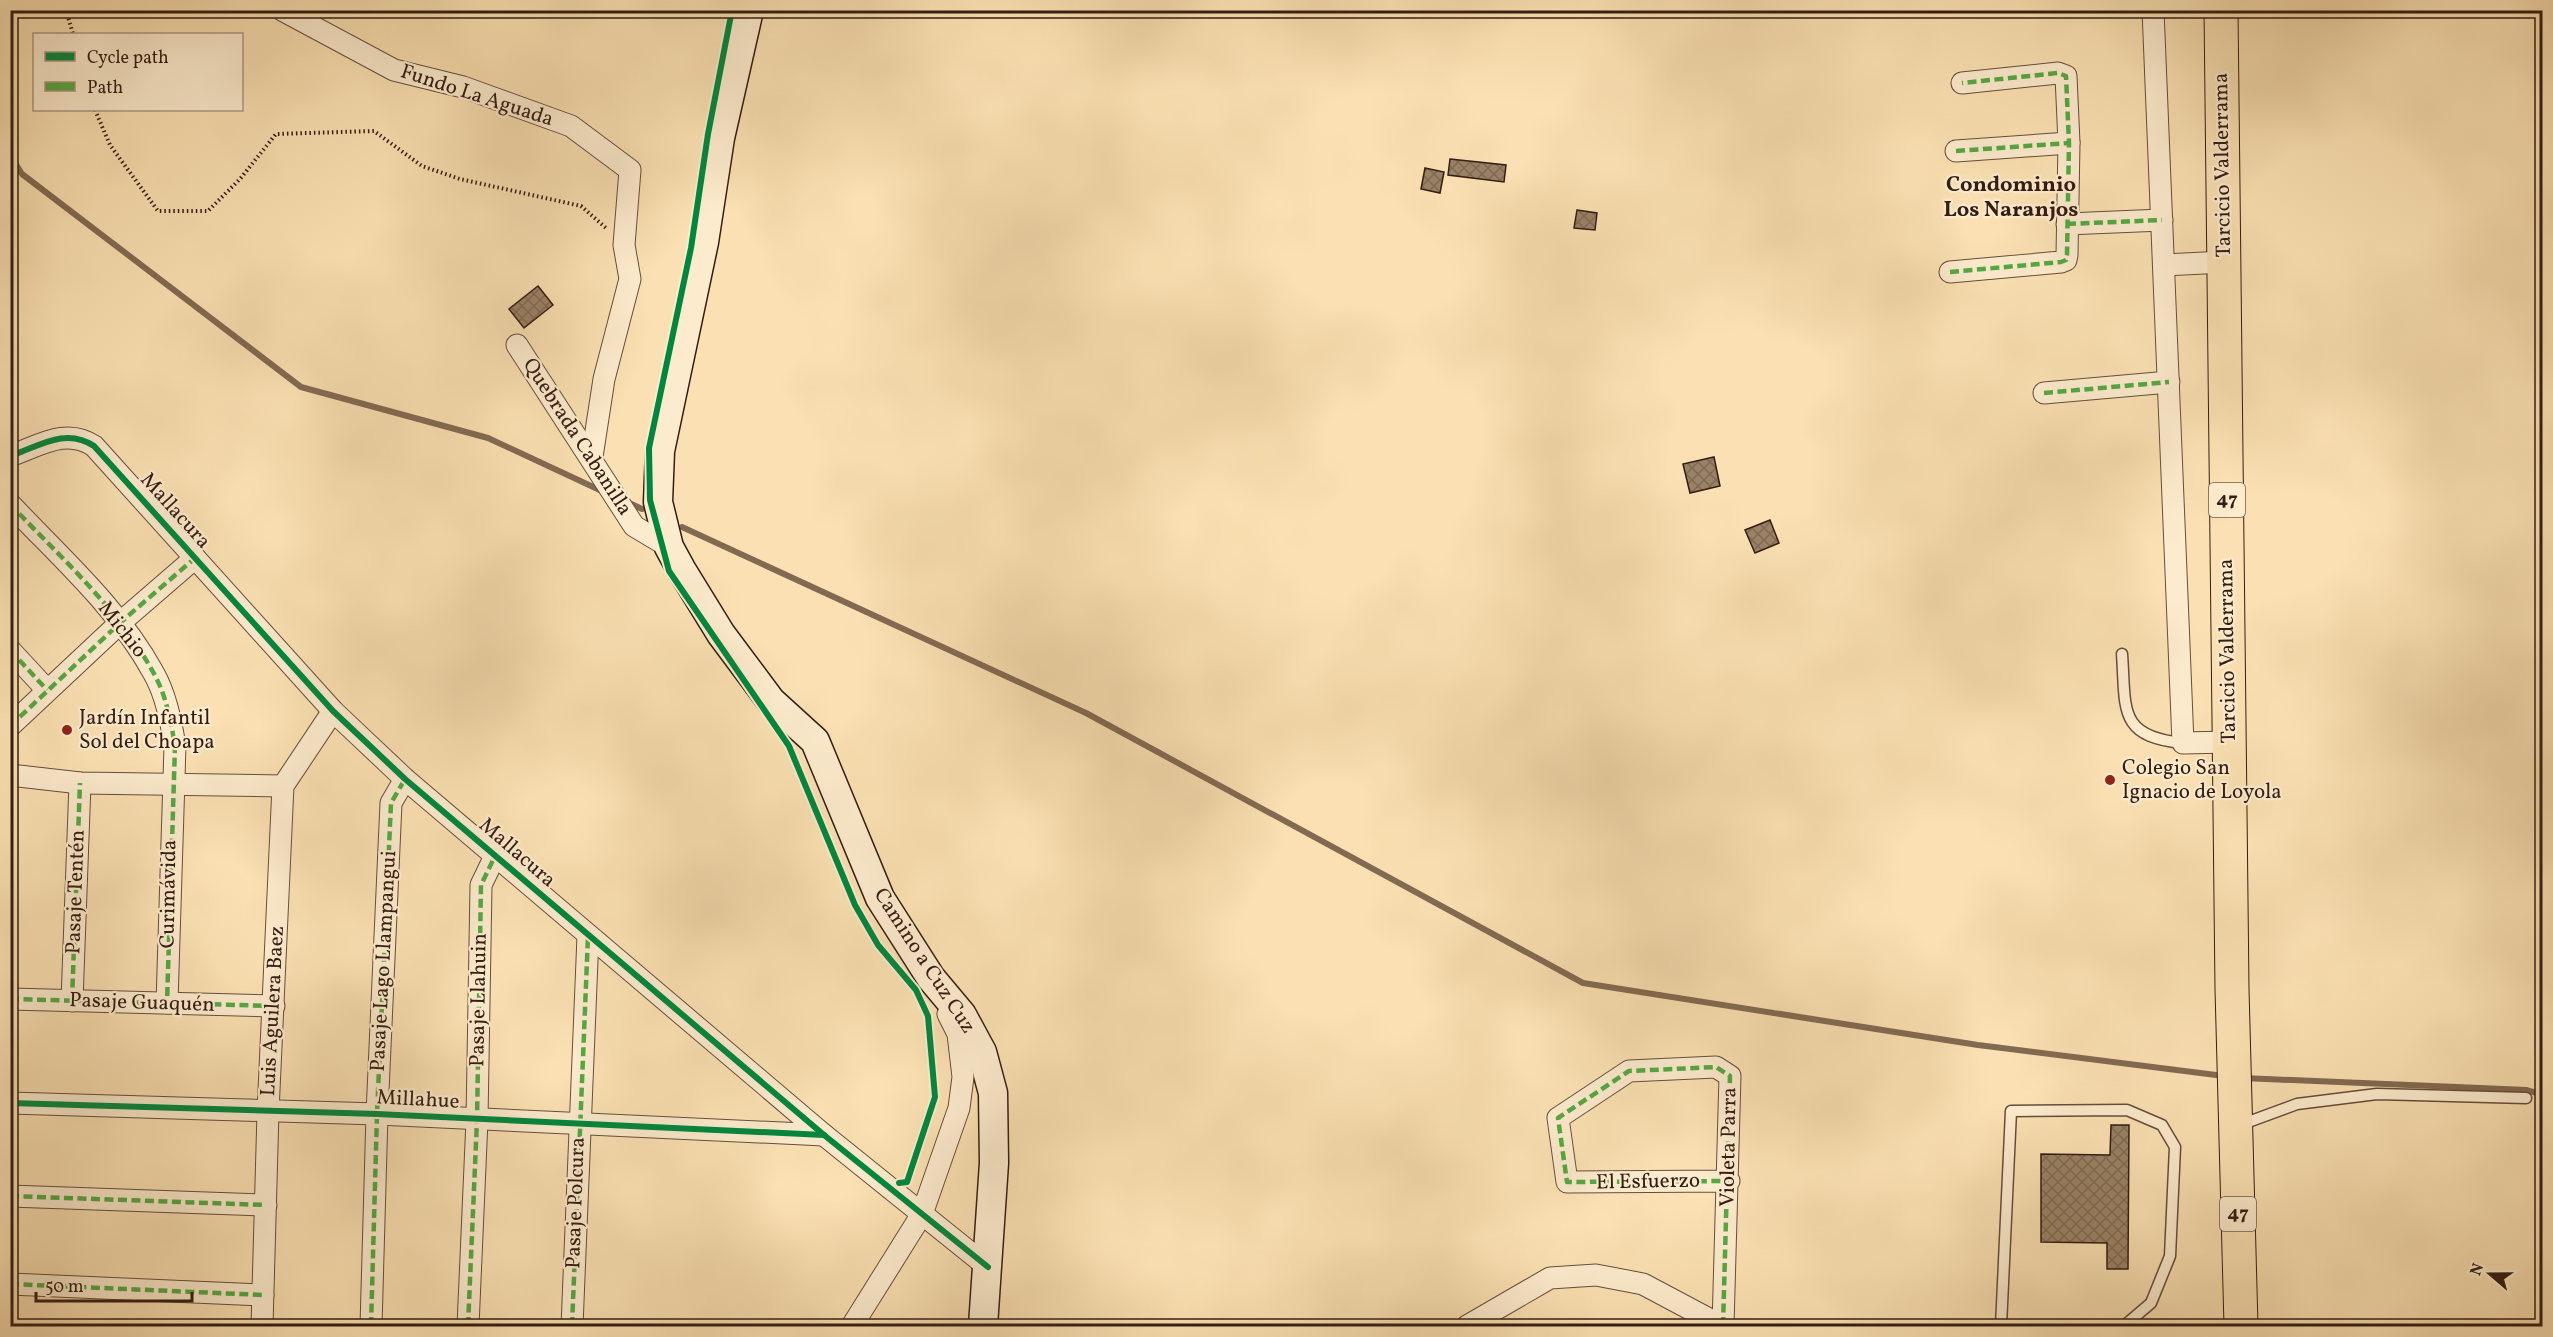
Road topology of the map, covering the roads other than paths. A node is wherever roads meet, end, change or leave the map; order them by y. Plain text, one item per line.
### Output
1 (282, 10) edge
2 (749, 10) edge
3 (2153, 10) edge
4 (2221, 10) edge
5 (1962, 83) dead end
6 (2069, 143) junction
7 (1956, 152) dead end
8 (2162, 220) junction
9 (2067, 224) junction
10 (2224, 262) junction
11 (2164, 265) junction
12 (1950, 272) dead end
13 (517, 345) dead end
14 (2169, 382) junction
15 (2044, 393) dead end
16 (10, 456) edge
17 (592, 458) junction
18 (10, 504) edge
19 (669, 547) junction
20 (195, 558) junction
21 (121, 622) junction
22 (10, 650) edge
23 (2122, 654) dead end
24 (47, 690) junction
25 (333, 711) junction
26 (10, 726) edge
27 (2229, 742) junction
28 (2183, 743) junction
29 (10, 776) edge
30 (405, 779) junction
31 (80, 783) junction
32 (172, 785) junction
33 (283, 786) junction
34 (495, 856) junction
35 (588, 936) junction
36 (931, 978) junction
37 (10, 999) edge
38 (72, 1001) junction
39 (167, 1004) junction
40 (274, 1006) junction
41 (2526, 1098) dead end
42 (10, 1103) edge
43 (268, 1112) junction
44 (2236, 1113) junction
45 (377, 1114) junction
46 (477, 1120) junction
47 (578, 1124) junction
48 (824, 1135) junction
49 (1729, 1181) junction
50 (1567, 1182) joint
51 (10, 1196) edge
52 (266, 1205) junction
53 (922, 1214) junction
54 (988, 1267) junction
55 (10, 1284) edge
56 (263, 1295) junction
57 (262, 1326) edge
58 (371, 1326) edge
59 (468, 1326) edge
60 (572, 1326) edge
61 (852, 1326) edge
62 (983, 1326) edge
63 (1467, 1326) edge
64 (1722, 1326) edge
65 (2001, 1326) edge
66 (2124, 1326) edge
67 (2241, 1326) edge

1 - 17 street, Fundo La Aguada
2 - 19 main road, Camino a Cuz Cuz
3 - 8 street
4 - 10 main road, Tarcicio Valderrama / 47
5 - 6 street
6 - 7 street
6 - 9 street
8 - 9 street
8 - 11 street
9 - 12 street
10 - 11 street
10 - 27 main road, Tarcicio Valderrama / 47
11 - 14 street
13 - 17 street, Quebrada Cabanilla
14 - 15 street
14 - 28 street
16 - 20 street, Mallacura
17 - 19 street, Quebrada Cabanilla
18 - 21 street, Michio
19 - 36 main road, Camino a Cuz Cuz
20 - 21 street
20 - 25 street, Mallacura
21 - 24 street
21 - 32 street, Michio
22 - 24 street
23 - 28 lane
24 - 26 street
25 - 30 street, Mallacura
25 - 33 street
27 - 28 street
27 - 44 main road, Tarcicio Valderrama / 47
29 - 31 street
30 - 34 street, Mallacura
30 - 45 street, Pasaje Lago Llampangui
31 - 32 street
31 - 38 street, Pasaje Tentén
32 - 33 street
32 - 39 street, Curimávida
33 - 40 street, Luis Aguilera Baez
34 - 35 street, Mallacura
34 - 46 street, Pasaje Llahuin
35 - 47 street, Pasaje Polcura
35 - 48 street, Mallacura
36 - 53 street
36 - 54 main road, Camino a Cuz Cuz
37 - 38 street, Pasaje Guaquén
38 - 39 street, Pasaje Guaquén
39 - 40 street, Pasaje Guaquén
40 - 43 street, Luis Aguilera Baez
41 - 44 lane
42 - 43 street, Millahue
43 - 45 street, Millahue
43 - 52 street, Luis Aguilera Baez
44 - 67 main road, Tarcicio Valderrama / 47
45 - 46 street, Millahue
45 - 58 street, Pasaje Lago Llampangui
46 - 47 street, Millahue
46 - 59 street, Pasaje Llahuin
47 - 48 street, Millahue
47 - 60 street, Pasaje Polcura
48 - 53 street, Mallacura
49 - 50 street, El Esfuerzo
49 - 50 street, Violeta Parra
49 - 64 street, Violeta Parra
51 - 52 street
52 - 56 street, Luis Aguilera Baez
53 - 54 street, Mallacura
53 - 61 street
54 - 62 main road, Camino a Cuz Cuz
55 - 56 street
56 - 57 street, Luis Aguilera Baez
63 - 64 street
65 - 66 lane

